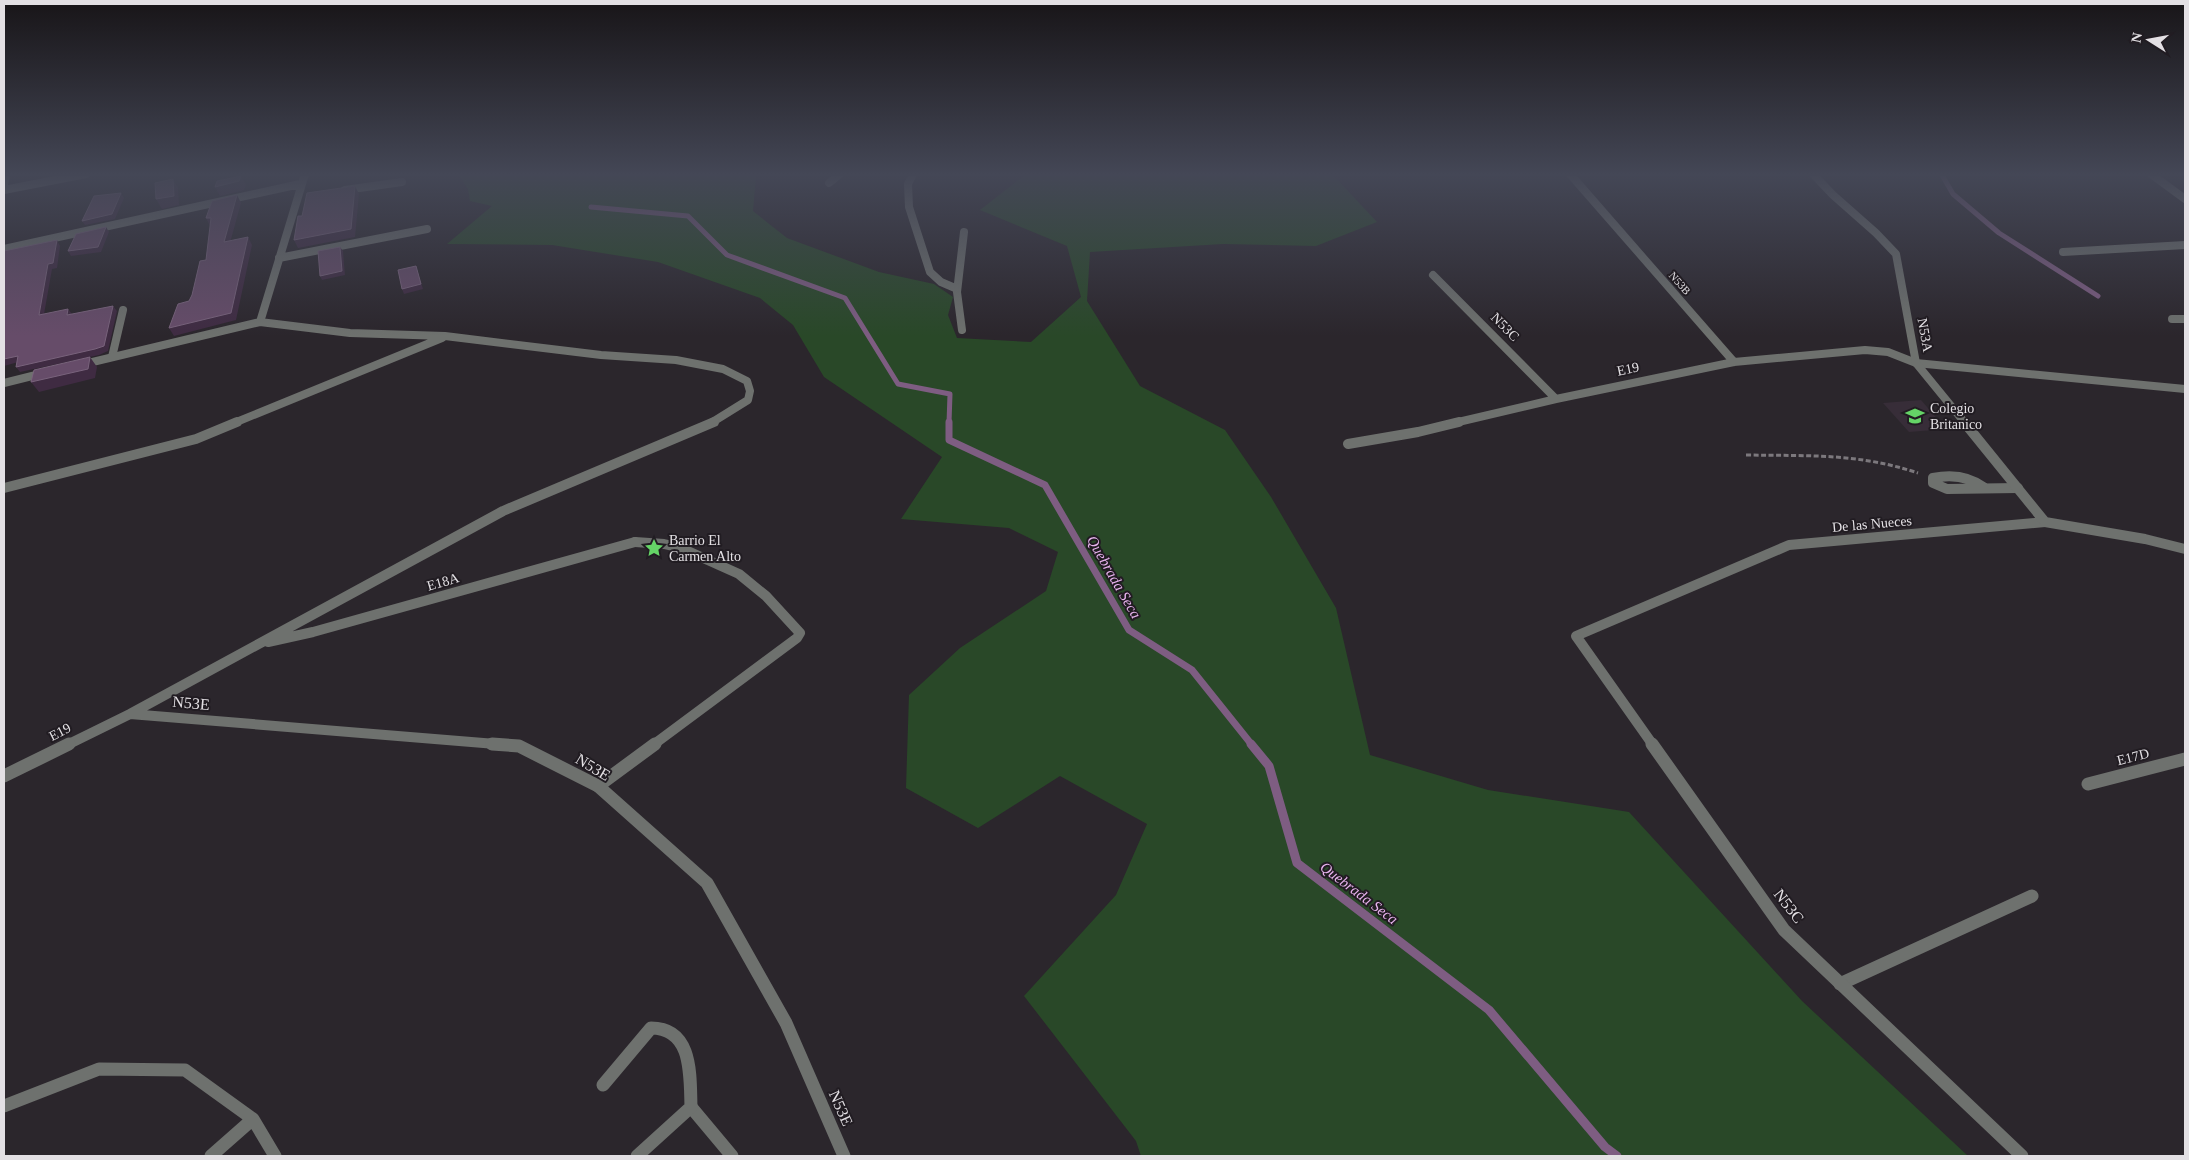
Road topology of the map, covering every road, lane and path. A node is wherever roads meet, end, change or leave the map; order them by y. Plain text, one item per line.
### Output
1 (99, 228) edge
2 (288, 228) edge
3 (916, 228) edge
4 (1617, 228) edge
5 (1869, 228) edge
6 (427, 229) dead end
7 (964, 232) dead end
8 (2185, 245) edge
9 (4, 249) edge
10 (2063, 252) dead end
11 (279, 258) junction
12 (1433, 276) dead end
13 (956, 288) junction
14 (123, 310) dead end
15 (2185, 319) edge
16 (2172, 320) dead end
17 (260, 322) junction
18 (962, 330) dead end
19 (445, 336) junction
20 (112, 357) junction
21 (1734, 362) junction
22 (1916, 363) junction
23 (67, 368) edge
24 (49, 372) edge
25 (4, 383) edge
26 (2185, 389) edge
27 (1556, 399) junction
28 (1348, 444) dead end
29 (1746, 456) dead end
30 (1933, 478) joint
31 (4, 488) edge
32 (2018, 488) junction
33 (2046, 522) junction
34 (2185, 549) edge
35 (1576, 636) joint
36 (258, 644) junction
37 (130, 714) junction
38 (2185, 760) edge
39 (4, 776) edge
40 (2088, 784) dead end
41 (598, 786) junction
42 (2032, 896) dead end
43 (1840, 984) junction
44 (603, 1085) dead end
45 (4, 1106) edge
46 (691, 1107) junction
47 (253, 1119) junction
48 (211, 1156) edge
49 (275, 1156) edge
50 (637, 1156) edge
51 (732, 1156) edge
52 (844, 1156) edge
53 (2022, 1156) edge

1 - 9 street
2 - 11 street
3 - 13 street
4 - 21 street, N53B
5 - 22 street, N53A
6 - 11 street
7 - 13 street
8 - 10 street
11 - 17 street
12 - 27 street, N53C
13 - 18 street
14 - 20 street
15 - 16 street
17 - 19 street, E19
17 - 20 street
19 - 31 street
19 - 36 street, E19
20 - 23 street
21 - 22 street, E19
21 - 27 street, E19
22 - 26 street
22 - 32 street, N53A
24 - 25 street
27 - 28 street, E19
29 - 30 path
30 - 32 street
32 - 33 street, N53A
33 - 34 street, De las Nueces
33 - 35 street, De las Nueces
35 - 43 street, N53C
36 - 37 street, E19
36 - 41 street, E18A
37 - 39 street, E19
37 - 41 street, N53E
38 - 40 street, E17D
41 - 52 street, N53E
42 - 43 street
43 - 53 street, N53C
44 - 46 street
45 - 47 street
46 - 50 street
46 - 51 street
47 - 48 street
47 - 49 street

